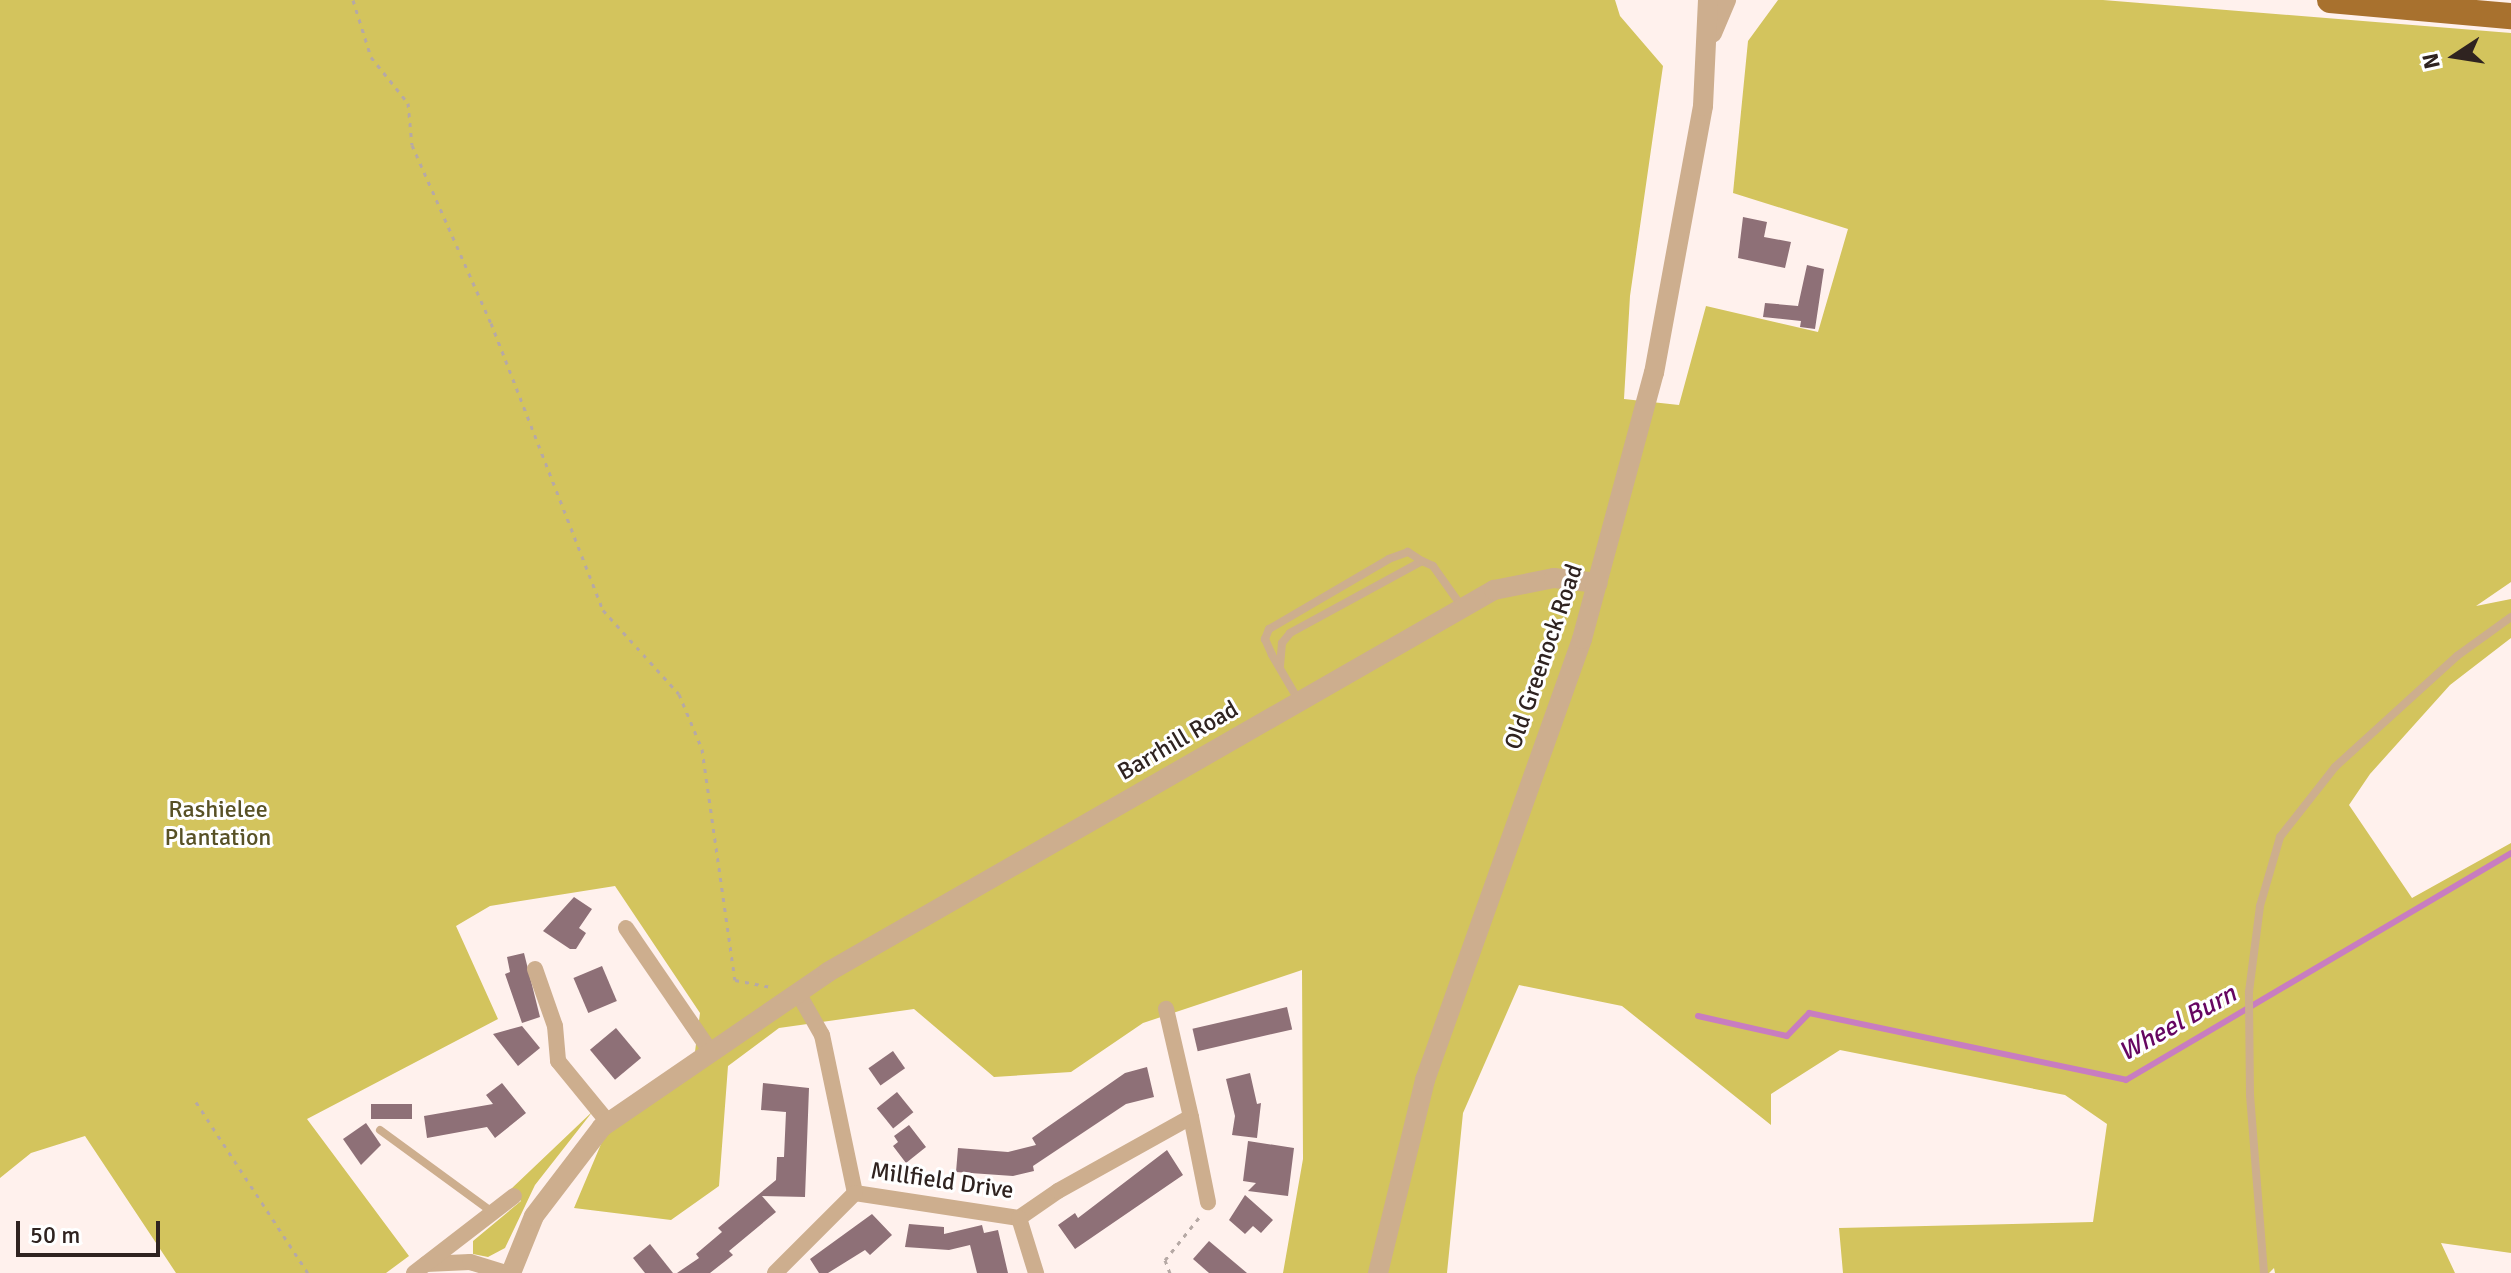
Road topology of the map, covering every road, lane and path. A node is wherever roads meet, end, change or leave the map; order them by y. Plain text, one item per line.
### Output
1 (353, 0) edge
2 (1708, 0) edge
3 (1726, 0) edge
4 (2330, 0) edge
5 (2511, 16) edge
6 (1708, 44) junction
7 (1422, 561) junction
8 (1598, 583) junction
9 (1463, 608) junction
10 (2511, 617) edge
11 (1280, 666) junction
12 (1299, 702) junction
13 (626, 928) dead end
14 (535, 969) dead end
15 (798, 993) junction
16 (1166, 1009) dead end
17 (711, 1052) junction
18 (196, 1102) dead end
19 (1191, 1117) junction
20 (608, 1122) junction
21 (380, 1130) dead end
22 (855, 1193) junction
23 (514, 1196) dead end
24 (1208, 1202) joint
25 (493, 1212) junction
26 (1019, 1218) junction
27 (420, 1268) edge
28 (308, 1273) edge
29 (508, 1273) edge
30 (775, 1273) edge
31 (1036, 1273) edge
32 (1170, 1273) edge
33 (1378, 1273) edge
34 (2264, 1273) edge

1 - 15 path
2 - 6 street, Old Greenock Road
3 - 6 street, Old Greenock Road
4 - 5 main road
6 - 8 street, Old Greenock Road
7 - 9 lane
7 - 11 lane
7 - 11 lane
8 - 9 street, Barrhill Road
8 - 33 street, Old Greenock Road
9 - 12 street, Barrhill Road
10 - 34 lane
11 - 12 lane
12 - 15 street, Barrhill Road
13 - 17 street
14 - 20 street
15 - 17 street, Barrhill Road
15 - 22 street, Millfield Drive
16 - 19 street
17 - 20 street, Barrhill Road
18 - 28 path
19 - 24 street
19 - 26 street, Millfield Drive
20 - 29 street, Barrhill Road
21 - 25 lane
22 - 26 street, Millfield Drive
22 - 30 street
23 - 25 street
24 - 32 path
25 - 27 street
26 - 31 street
27 - 29 street

